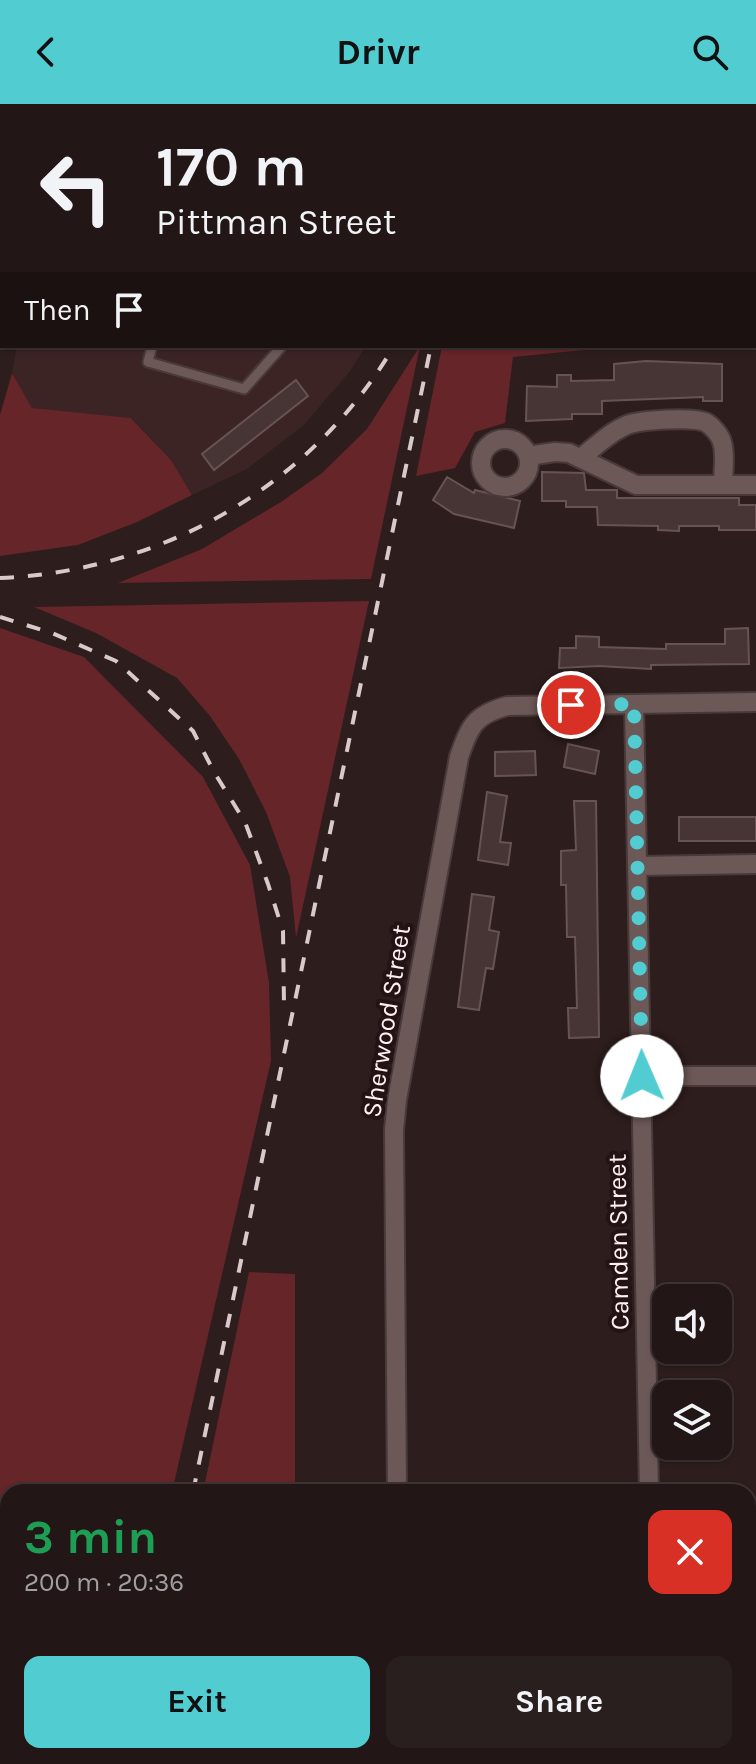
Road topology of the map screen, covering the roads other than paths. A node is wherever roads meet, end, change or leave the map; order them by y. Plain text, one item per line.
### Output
1 (152, 348) edge
2 (280, 348) edge
3 (528, 456) dead end
4 (582, 457) junction
5 (723, 485) junction
6 (756, 485) edge
7 (756, 702) edge
8 (634, 704) junction
9 (756, 864) edge
10 (638, 866) junction
11 (642, 1076) junction
12 (756, 1076) edge
13 (397, 1484) edge
14 (649, 1484) edge

1 - 2 lane
3 - 4 street
4 - 5 street
4 - 5 street
5 - 6 street
7 - 8 street
8 - 10 street, Camden Street
8 - 13 street, Sherwood Street
9 - 10 street
10 - 11 street, Camden Street
11 - 12 street
11 - 14 street, Camden Street

